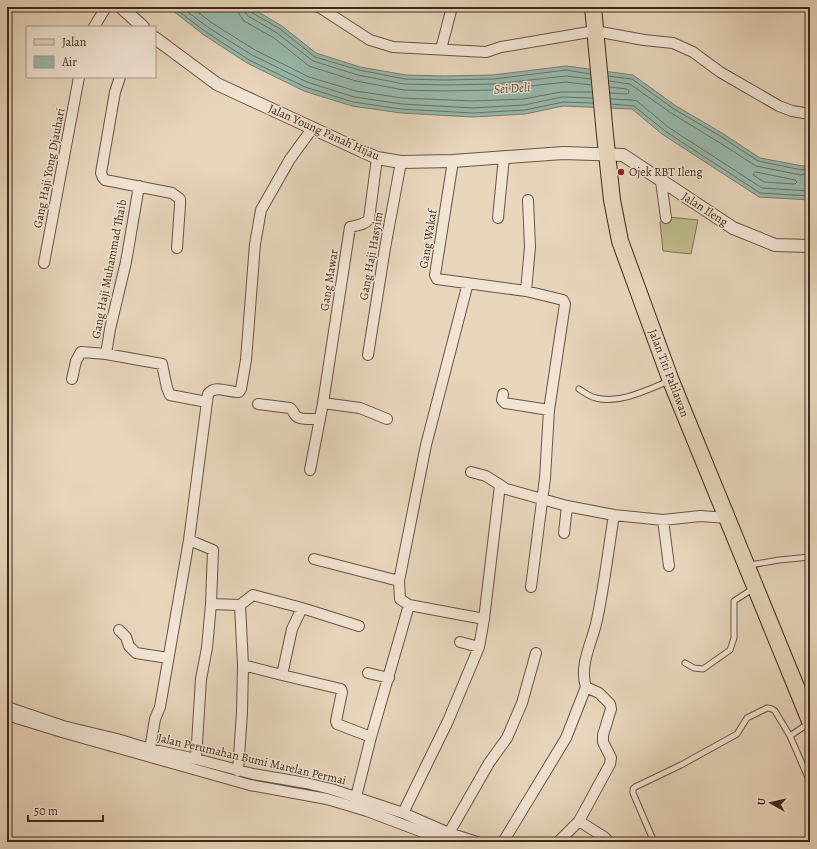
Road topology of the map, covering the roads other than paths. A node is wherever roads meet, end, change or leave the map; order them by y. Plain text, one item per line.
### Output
1 (106, 7) edge
2 (121, 7) edge
3 (319, 7) edge
4 (452, 7) edge
5 (593, 7) edge
6 (138, 25) edge
7 (95, 26) edge
8 (595, 31) junction
9 (156, 39) edge
10 (441, 49) junction
11 (79, 78) edge
12 (120, 78) edge
13 (810, 114) edge
14 (312, 129) junction
15 (608, 154) junction
16 (504, 157) junction
17 (377, 158) junction
18 (453, 161) junction
19 (401, 162) junction
20 (661, 181) junction
21 (139, 186) junction
22 (528, 200) dead end
23 (498, 218) dead end
24 (666, 218) dead end
25 (810, 246) edge
26 (177, 248) dead end
27 (44, 263) dead end
28 (468, 283) junction
29 (526, 291) junction
30 (106, 354) junction
31 (368, 355) dead end
32 (72, 380) dead end
33 (671, 381) junction
34 (579, 389) dead end
35 (503, 394) dead end
36 (207, 402) junction
37 (258, 404) dead end
38 (323, 404) junction
39 (549, 410) junction
40 (320, 419) junction
41 (387, 419) dead end
42 (310, 470) dead end
43 (471, 472) dead end
44 (500, 485) junction
45 (541, 498) junction
46 (567, 506) junction
47 (614, 515) junction
48 (726, 515) junction
49 (663, 520) junction
50 (564, 533) dead end
51 (189, 540) junction
52 (810, 557) edge
53 (314, 559) dead end
54 (669, 566) dead end
55 (746, 566) junction
56 (399, 581) junction
57 (531, 587) dead end
58 (755, 587) junction
59 (211, 604) junction
60 (240, 605) junction
61 (409, 605) junction
62 (302, 608) junction
63 (484, 619) junction
64 (359, 626) dead end
65 (120, 630) dead end
66 (460, 642) dead end
67 (479, 647) junction
68 (536, 653) dead end
69 (168, 658) junction
70 (685, 663) dead end
71 (243, 664) junction
72 (368, 673) dead end
73 (282, 675) junction
74 (389, 678) junction
75 (586, 687) junction
76 (7, 707) edge
77 (7, 715) edge
78 (810, 722) edge
79 (42, 723) junction
80 (790, 736) junction
81 (371, 737) junction
82 (101, 740) junction
83 (150, 749) junction
84 (196, 759) junction
85 (238, 771) junction
86 (253, 774) junction
87 (810, 782) edge
88 (250, 785) junction
89 (356, 797) junction
90 (403, 813) junction
91 (579, 821) junction
92 (425, 833) edge
93 (449, 838) edge
94 (477, 842) edge
95 (504, 842) edge
96 (558, 842) edge
97 (609, 842) edge
98 (654, 842) edge

1 - 7 street
2 - 6 street
3 - 10 street
4 - 10 street
5 - 8 main road, Jalan Titi Pahlawan
8 - 10 street
8 - 13 street
8 - 15 main road, Jalan Titi Pahlawan
9 - 14 street, Jalan Young Panah Hijau
11 - 27 street, Gang Haji Yong Djauhari
12 - 21 street, Gang Haji Muhammad Thaib
14 - 17 street, Jalan Young Panah Hijau
14 - 36 street
15 - 16 street, Jalan Young Panah Hijau
15 - 20 street, Jalan Ileng
15 - 33 main road, Jalan Titi Pahlawan
16 - 18 street, Jalan Young Panah Hijau
16 - 23 street
17 - 19 street, Jalan Young Panah Hijau
17 - 38 street, Gang Mawar
18 - 19 street, Jalan Young Panah Hijau
18 - 28 street, Gang Wakaf
19 - 31 street, Gang Haji Hasyim
20 - 24 street
20 - 25 street, Jalan Ileng
21 - 26 street
21 - 30 street, Gang Haji Muhammad Thaib
22 - 29 street
28 - 29 street, Gang Wakaf
28 - 56 street
29 - 39 street, Gang Wakaf
30 - 32 street
30 - 36 street
33 - 34 lane
33 - 48 main road, Jalan Titi Pahlawan
35 - 39 street
36 - 51 street
37 - 40 street
38 - 40 street, Gang Mawar
38 - 41 street
39 - 45 street, Gang Wakaf
40 - 42 street, Gang Mawar
43 - 44 street
44 - 45 street
44 - 63 street
45 - 46 street
45 - 57 street, Gang Wakaf
46 - 47 street
46 - 50 street
47 - 49 street
47 - 75 street
48 - 49 street
48 - 55 main road, Jalan Titi Pahlawan
49 - 54 street
51 - 59 street
51 - 69 street
52 - 55 lane
53 - 56 street
55 - 58 main road, Jalan Titi Pahlawan
56 - 61 street
58 - 70 lane
58 - 78 main road, Jalan Titi Pahlawan
59 - 60 street
59 - 84 street
60 - 62 street
60 - 71 street
61 - 63 street
61 - 74 street
62 - 64 street
62 - 73 street
63 - 67 street
65 - 69 street
66 - 67 street
67 - 90 street
68 - 93 street
69 - 83 street
71 - 73 street
71 - 85 street
72 - 74 street
73 - 81 street
74 - 81 street
75 - 91 street
75 - 95 street
76 - 79 street
77 - 79 street
78 - 80 lane
79 - 82 street, Jalan Perumahan Bumi Marelan Permai
80 - 87 lane
80 - 98 lane
81 - 89 street
82 - 83 street, Jalan Perumahan Bumi Marelan Permai
82 - 88 street, Jalan Perumahan Bumi Marelan Permai
83 - 84 street, Jalan Perumahan Bumi Marelan Permai
84 - 85 street, Jalan Perumahan Bumi Marelan Permai
85 - 86 street, Jalan Perumahan Bumi Marelan Permai
86 - 88 street
86 - 89 street, Jalan Perumahan Bumi Marelan Permai
88 - 92 street, Jalan Perumahan Bumi Marelan Permai
89 - 90 street, Jalan Perumahan Bumi Marelan Permai
90 - 92 street, Jalan Perumahan Bumi Marelan Permai
91 - 96 street
91 - 97 street
92 - 93 street, Jalan Perumahan Bumi Marelan Permai
93 - 94 street, Jalan Perumahan Bumi Marelan Permai

